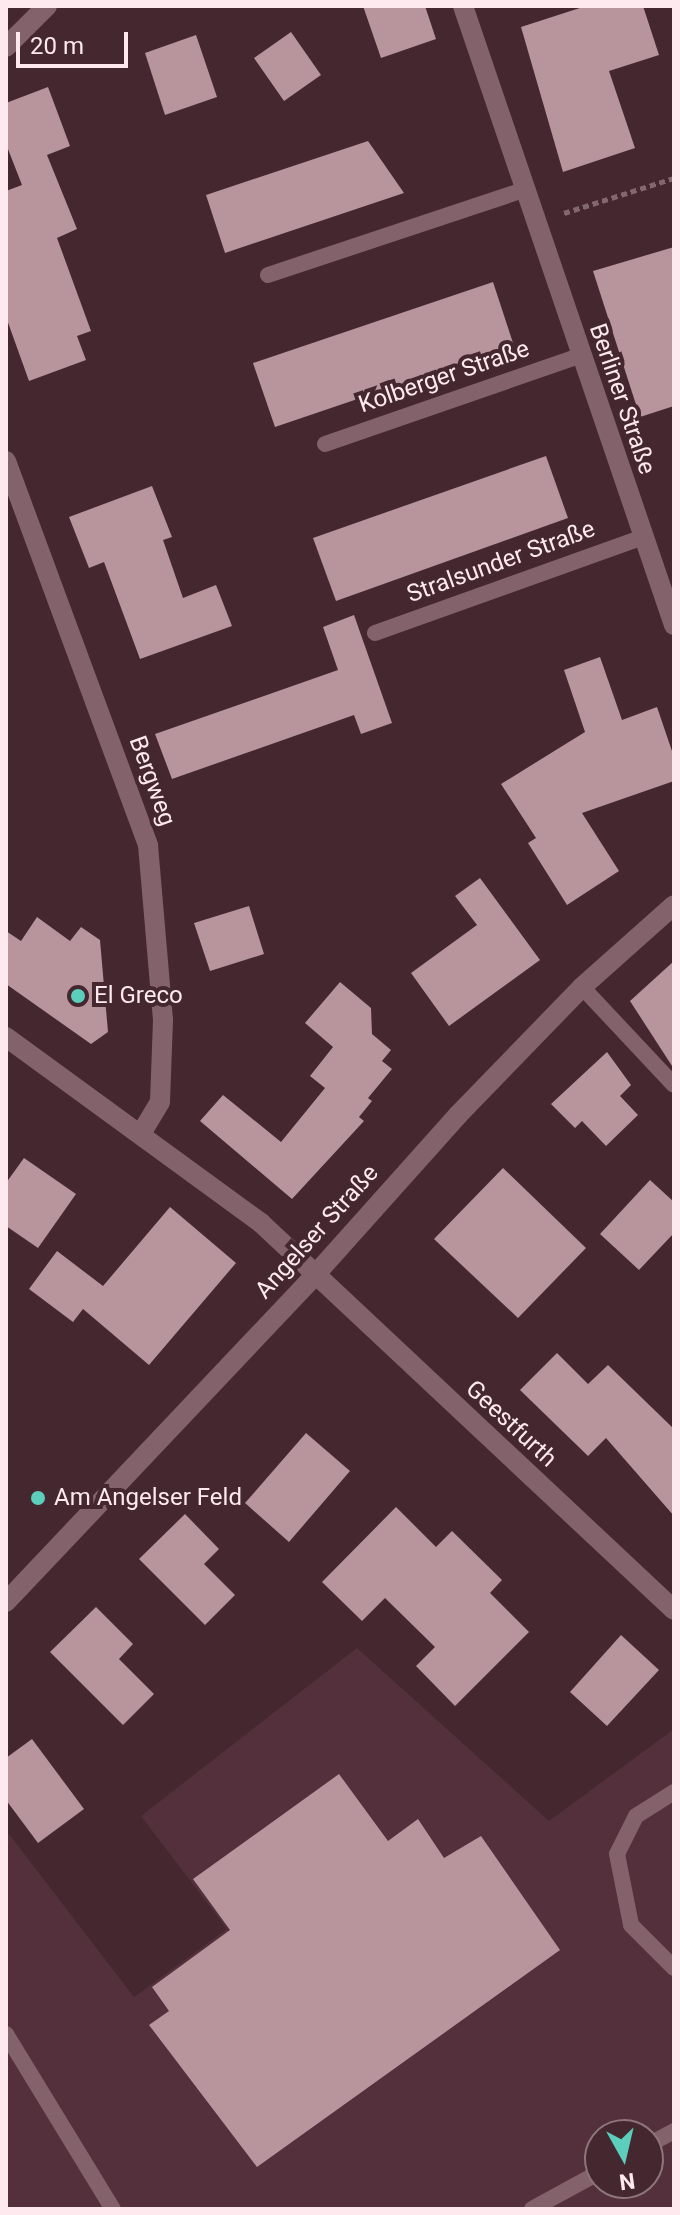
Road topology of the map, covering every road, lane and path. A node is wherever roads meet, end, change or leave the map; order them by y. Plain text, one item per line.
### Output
1 (47, 6) edge
2 (463, 6) edge
3 (6, 47) edge
4 (674, 178) edge
5 (524, 190) junction
6 (535, 222) junction
7 (268, 275) dead end
8 (579, 356) junction
9 (325, 444) dead end
10 (6, 461) edge
11 (643, 537) junction
12 (674, 625) edge
13 (375, 633) dead end
14 (674, 905) edge
15 (582, 987) junction
16 (6, 1037) edge
17 (674, 1085) edge
18 (142, 1132) junction
19 (315, 1275) junction
20 (6, 1602) edge
21 (674, 1610) edge
22 (674, 1792) edge
23 (674, 1968) edge
24 (6, 2034) edge
25 (584, 2181) edge
26 (113, 2209) edge
27 (532, 2209) edge

1 - 3 street
2 - 5 street, Berliner Straße
4 - 6 path
5 - 6 street, Berliner Straße
5 - 7 lane
6 - 8 street, Berliner Straße
8 - 9 lane, Kolberger Straße
8 - 11 street, Berliner Straße
10 - 18 street, Bergweg
11 - 12 street, Berliner Straße
11 - 13 lane, Stralsunder Straße
14 - 15 street, Angelser Straße
15 - 17 lane
15 - 19 street, Angelser Straße
16 - 18 street
18 - 19 street
19 - 20 street, Angelser Straße
19 - 21 street, Geestfurth
22 - 23 lane
24 - 26 lane
25 - 27 lane

